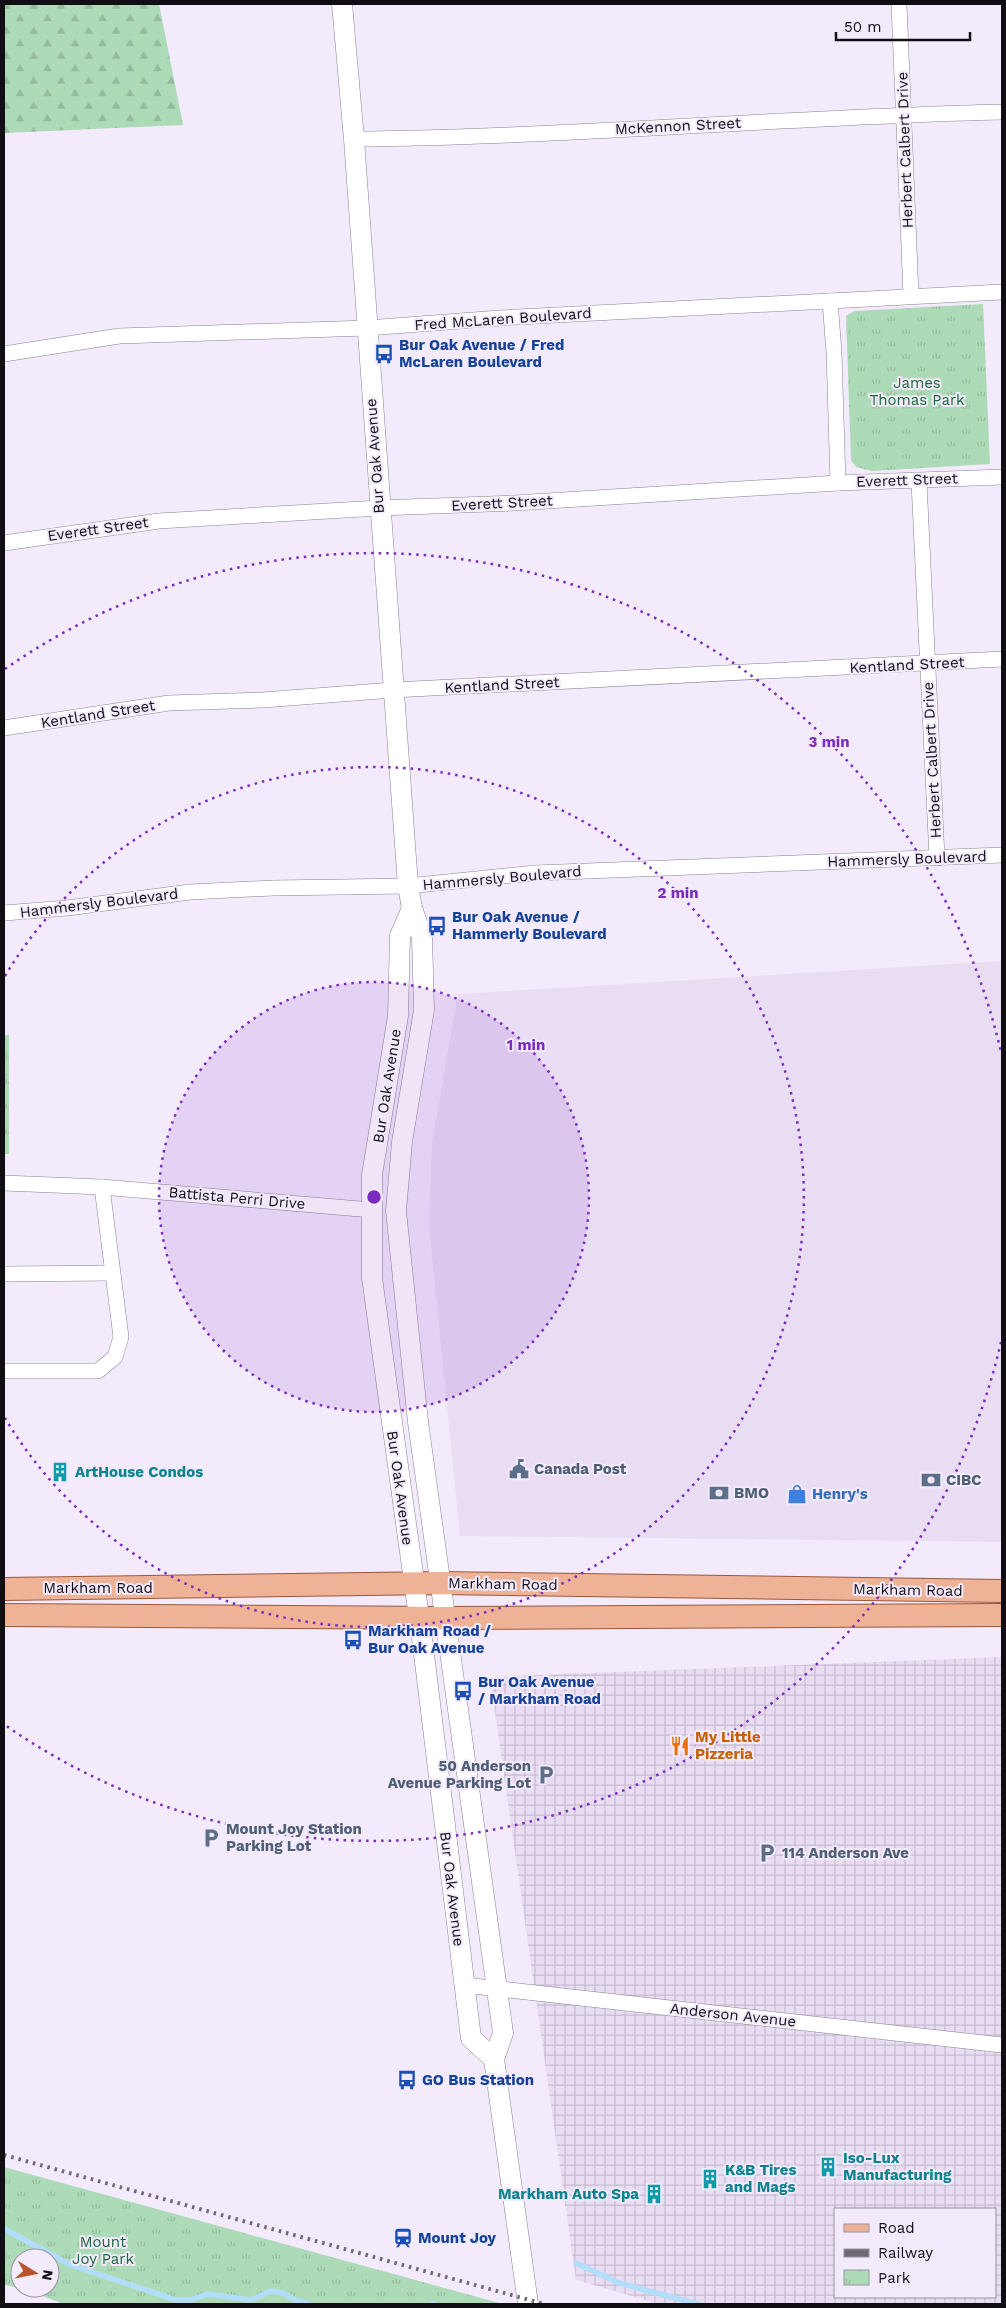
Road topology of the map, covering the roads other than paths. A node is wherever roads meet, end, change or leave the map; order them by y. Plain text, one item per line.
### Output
1 (342, 4) edge
2 (899, 4) edge
3 (1002, 112) edge
4 (904, 115) junction
5 (354, 139) junction
6 (1002, 292) edge
7 (911, 296) junction
8 (830, 301) junction
9 (367, 328) junction
10 (4, 354) edge
11 (1002, 477) edge
12 (919, 482) junction
13 (838, 483) junction
14 (379, 508) junction
15 (4, 543) edge
16 (1002, 659) edge
17 (927, 664) junction
18 (393, 690) junction
19 (4, 728) edge
20 (1002, 855) edge
21 (937, 858) junction
22 (408, 886) junction
23 (412, 908) junction
24 (4, 913) edge
25 (4, 1183) edge
26 (102, 1187) junction
27 (372, 1210) junction
28 (112, 1273) junction
29 (4, 1274) edge
30 (4, 1371) edge
31 (440, 1583) junction
32 (415, 1585) junction
33 (4, 1588) edge
34 (1002, 1591) edge
35 (1002, 1615) edge
36 (4, 1616) edge
37 (419, 1618) junction
38 (444, 1618) junction
39 (464, 1985) junction
40 (497, 1989) junction
41 (1002, 2045) edge
42 (494, 2059) junction
43 (528, 2304) edge

1 - 5 street, Bur Oak Avenue
2 - 4 street, Herbert Calbert Drive
3 - 4 street, McKennon Street
4 - 5 street, McKennon Street
4 - 7 street, Herbert Calbert Drive
5 - 9 street, Bur Oak Avenue
6 - 7 street, Fred McLaren Boulevard
7 - 8 street, Fred McLaren Boulevard
8 - 9 street, Fred McLaren Boulevard
8 - 13 street
9 - 10 street, Fred McLaren Boulevard
9 - 14 street, Bur Oak Avenue
11 - 12 street, Everett Street
12 - 13 street, Everett Street
12 - 17 street, Herbert Calbert Drive
13 - 14 street, Everett Street
14 - 15 street, Everett Street
14 - 18 street, Bur Oak Avenue
16 - 17 street, Kentland Street
17 - 18 street, Kentland Street
17 - 21 street, Herbert Calbert Drive
18 - 19 street, Kentland Street
18 - 22 street, Bur Oak Avenue
20 - 21 street, Hammersly Boulevard
21 - 22 street, Hammersly Boulevard
22 - 23 street, Bur Oak Avenue
22 - 24 street, Hammersly Boulevard
23 - 27 street, Bur Oak Avenue
23 - 31 street, Bur Oak Avenue
25 - 26 street, Battista Perri Drive
26 - 27 street, Battista Perri Drive
26 - 28 street
27 - 32 street, Bur Oak Avenue
28 - 29 street
28 - 30 street
31 - 32 main road, Markham Road
31 - 34 main road, Markham Road
31 - 38 street, Bur Oak Avenue
32 - 33 main road, Markham Road
32 - 37 street, Bur Oak Avenue
35 - 38 main road, Markham Road
36 - 37 main road, Markham Road
37 - 38 main road, Markham Road
37 - 39 street, Bur Oak Avenue
38 - 40 street, Bur Oak Avenue
39 - 40 street, Anderson Avenue
39 - 42 street, Bur Oak Avenue
40 - 41 street, Anderson Avenue
40 - 42 street, Bur Oak Avenue
42 - 43 street, Bur Oak Avenue

